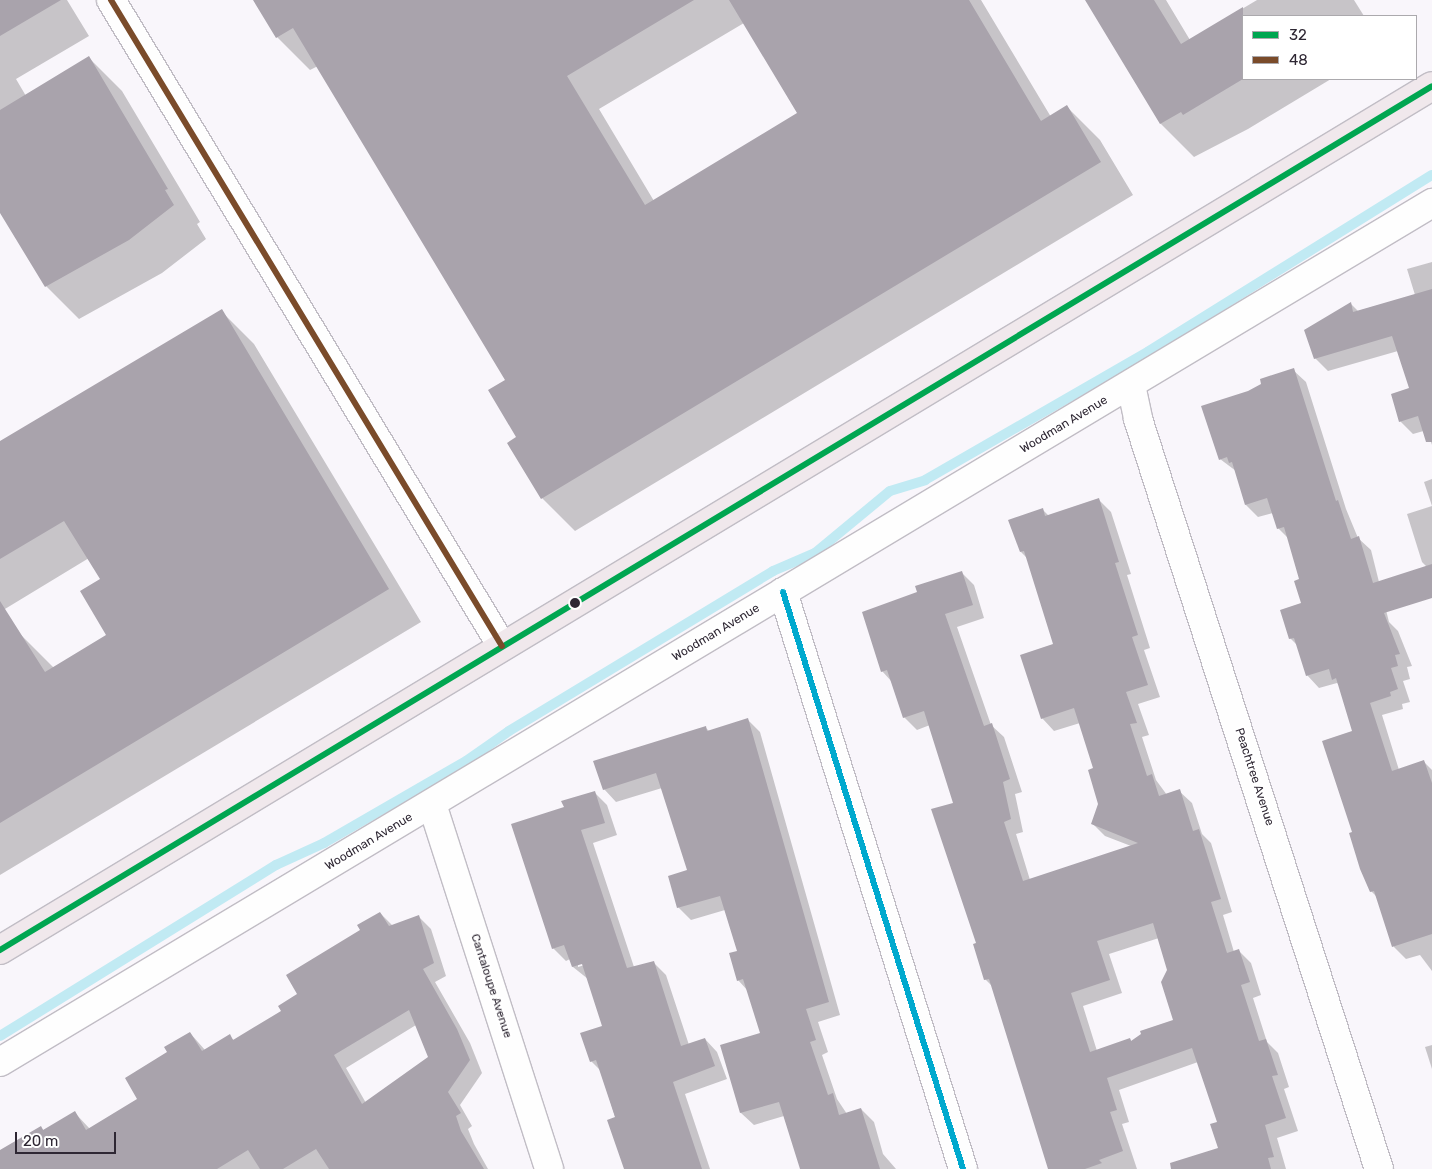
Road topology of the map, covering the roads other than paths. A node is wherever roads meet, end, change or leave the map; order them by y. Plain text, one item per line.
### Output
1 (111, 0) edge
2 (1432, 86) edge
3 (1432, 203) edge
4 (1131, 385) junction
5 (783, 592) junction
6 (502, 646) junction
7 (432, 804) junction
8 (0, 950) edge
9 (0, 1062) edge
10 (549, 1169) edge
11 (963, 1169) edge
12 (1379, 1169) edge

1 - 6 street
2 - 6 main road
3 - 4 street, Woodman Avenue
4 - 5 street, Woodman Avenue
4 - 12 street, Peachtree Avenue
5 - 7 street, Woodman Avenue
5 - 11 street
6 - 8 main road
7 - 9 street, Woodman Avenue
7 - 10 street, Cantaloupe Avenue

